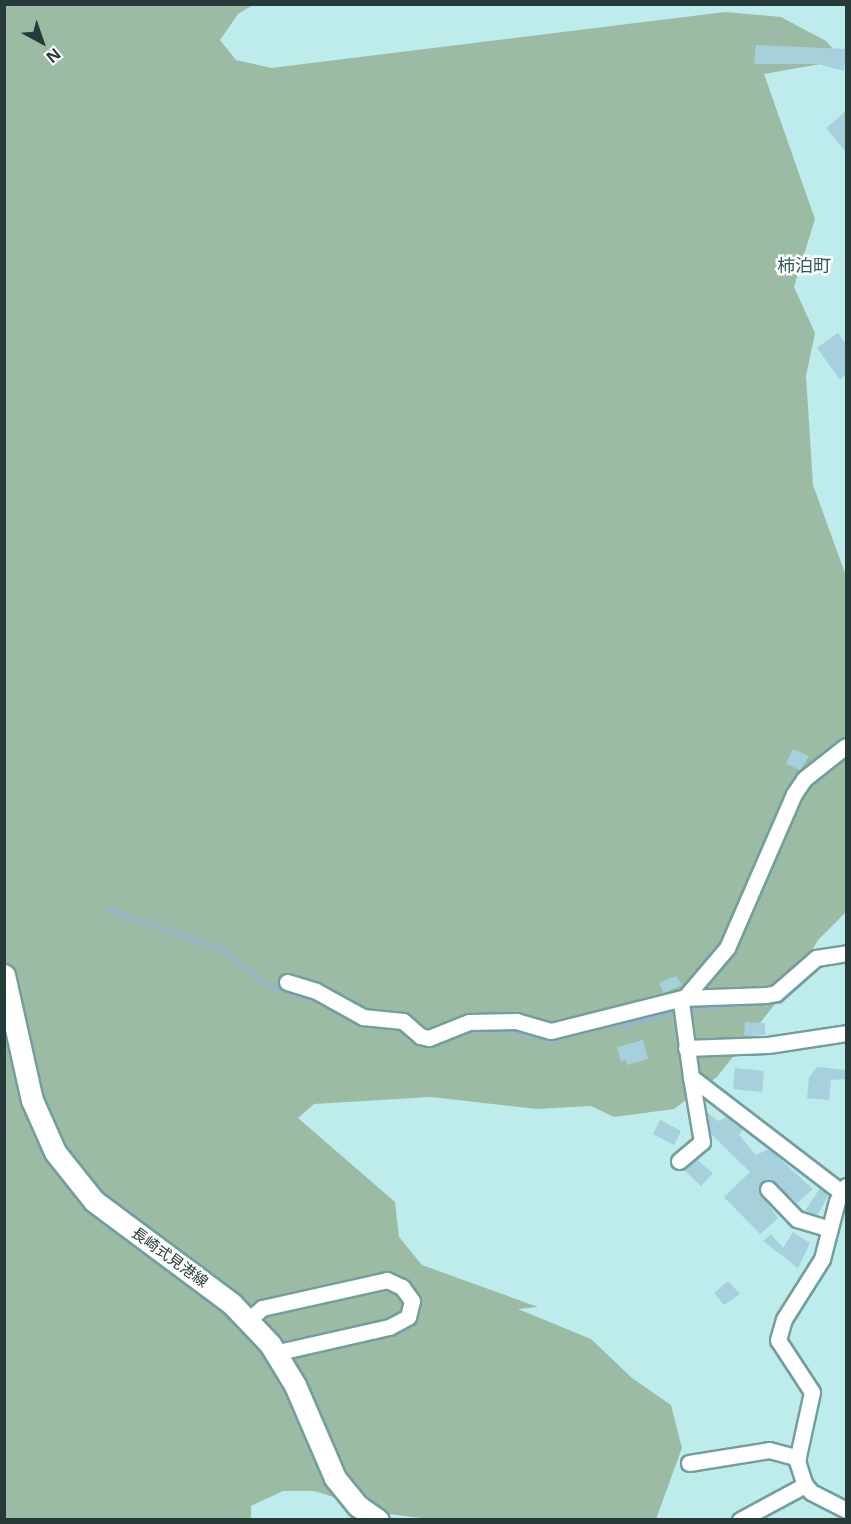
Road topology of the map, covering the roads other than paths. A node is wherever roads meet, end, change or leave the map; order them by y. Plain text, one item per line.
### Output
1 (846, 746) edge
2 (846, 953) edge
3 (4, 975) edge
4 (287, 982) dead end
5 (682, 1005) junction
6 (846, 1033) edge
7 (686, 1048) junction
8 (691, 1077) junction
9 (679, 1161) dead end
10 (768, 1189) dead end
11 (844, 1189) edge
12 (830, 1228) junction
13 (248, 1321) junction
14 (275, 1353) junction
15 (798, 1458) junction
16 (689, 1463) dead end
17 (806, 1485) junction
18 (846, 1510) edge
19 (378, 1520) edge
20 (740, 1520) edge

1 - 5 street
2 - 5 street
3 - 13 main road, 長崎式見港線
4 - 5 street
5 - 7 street
6 - 7 street
7 - 8 street
8 - 9 street
8 - 11 street
10 - 12 street
11 - 12 street
12 - 15 street
13 - 14 main road, 長崎式見港線
13 - 14 street
14 - 19 main road, 長崎式見港線
15 - 16 street
15 - 17 street
17 - 18 street
17 - 20 street

